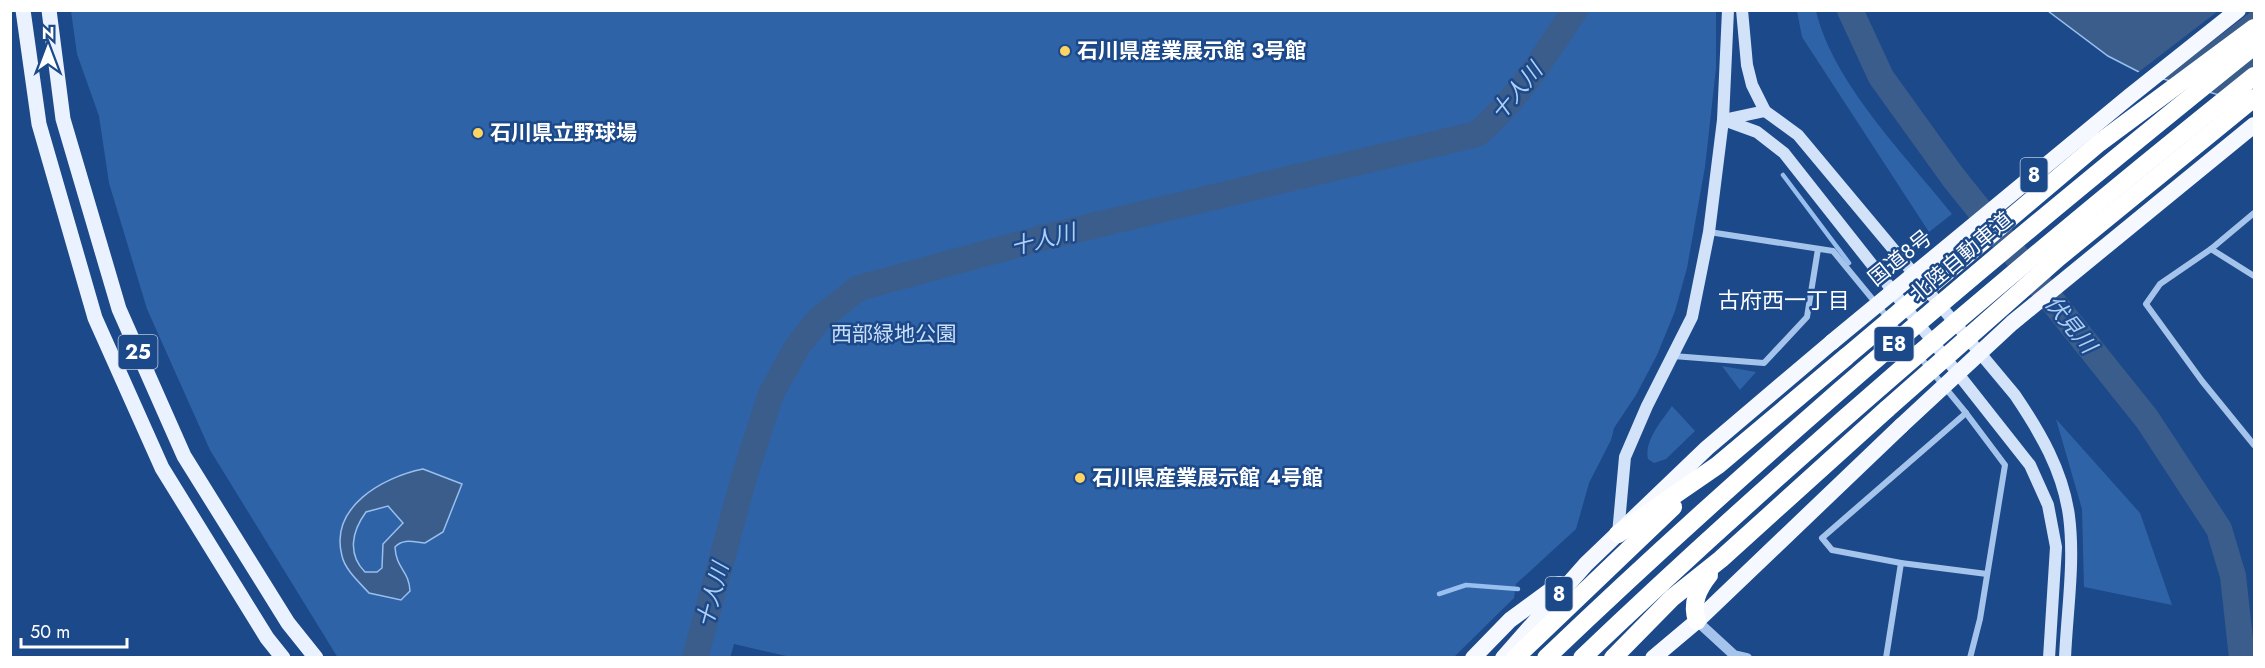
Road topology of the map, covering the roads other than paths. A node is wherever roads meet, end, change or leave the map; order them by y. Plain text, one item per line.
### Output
1 (23, 10) edge
2 (49, 10) edge
3 (1728, 10) edge
4 (1742, 10) edge
5 (2238, 10) edge
6 (2254, 28) edge
7 (2254, 46) edge
8 (2254, 76) edge
9 (2254, 98) edge
10 (1765, 111) junction
11 (1723, 120) junction
12 (2254, 124) edge
13 (2254, 213) edge
14 (1709, 232) junction
15 (1818, 249) junction
16 (2211, 249) junction
17 (2254, 276) edge
18 (1673, 356) junction
19 (1966, 413) junction
20 (2254, 445) edge
21 (1718, 465) junction
22 (1618, 534) junction
23 (1721, 559) junction
24 (1901, 563) junction
25 (1586, 564) junction
26 (1987, 574) junction
27 (1697, 621) junction
28 (283, 657) edge
29 (316, 657) edge
30 (1473, 657) edge
31 (1503, 657) edge
32 (1515, 657) edge
33 (1546, 657) edge
34 (1582, 657) edge
35 (1613, 657) edge
36 (1653, 657) edge
37 (1747, 657) edge
38 (1886, 657) edge
39 (1970, 657) edge
40 (2049, 657) edge
41 (2065, 657) edge

1 - 28 main road, 25
2 - 29 main road, 25
3 - 11 main road
4 - 10 main road
5 - 22 highway, 国道8号 / 8, bridge
6 - 21 highway, bridge
7 - 33 highway, 北陸自動車道 / E8, bridge
8 - 34 highway, E8, bridge
9 - 23 highway, bridge
10 - 11 main road
10 - 41 main road
11 - 14 main road
11 - 40 main road
12 - 27 highway, bridge
13 - 16 street
14 - 15 street
14 - 18 main road
15 - 18 street
15 - 19 street
16 - 17 street
16 - 20 street
18 - 22 main road
19 - 24 street
19 - 26 street
21 - 22 highway
21 - 32 highway
22 - 25 highway, 国道8号 / 8
23 - 27 highway
23 - 35 highway
24 - 26 street
24 - 38 street
25 - 30 highway
25 - 31 highway, 国道8号 / 8
26 - 39 street
27 - 36 highway
27 - 37 street

